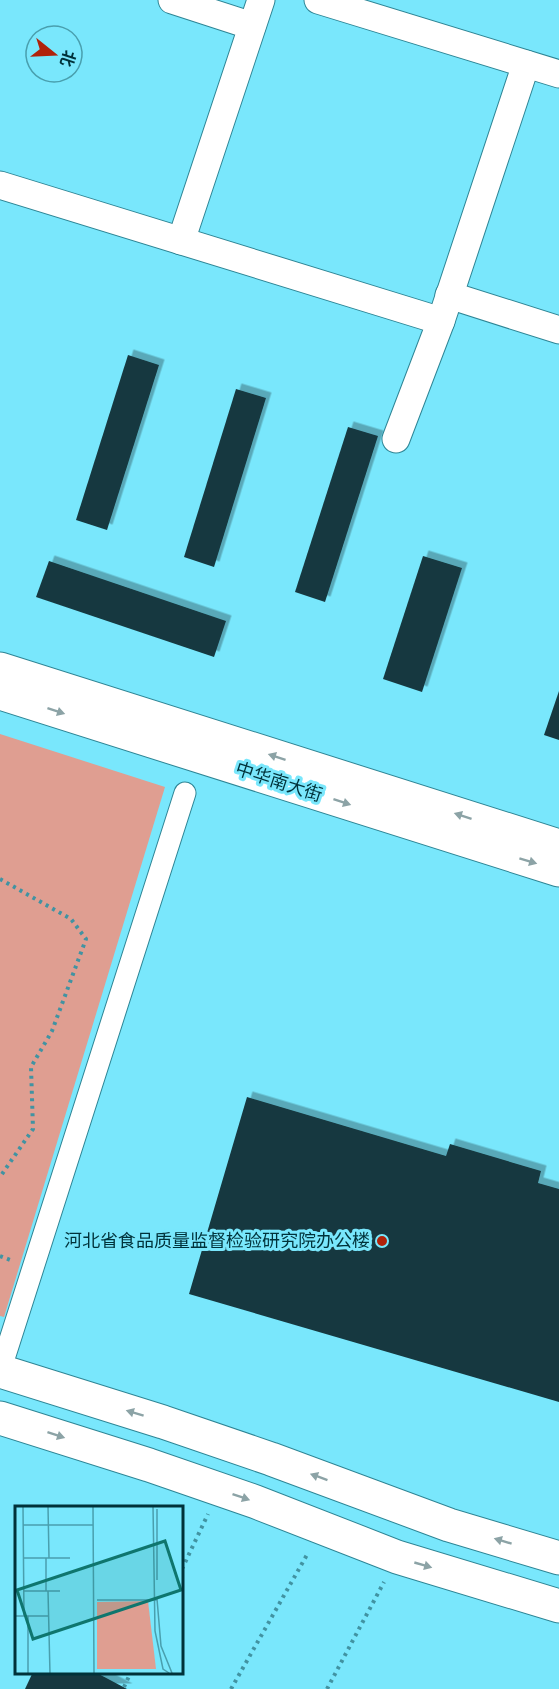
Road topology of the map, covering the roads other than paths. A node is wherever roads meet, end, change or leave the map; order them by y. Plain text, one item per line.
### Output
1 (172, 0) edge
2 (261, 0) edge
3 (318, 0) edge
4 (252, 26) junction
5 (526, 64) junction
6 (559, 74) edge
7 (0, 185) edge
8 (181, 241) junction
9 (449, 295) junction
10 (441, 321) junction
11 (559, 330) edge
12 (396, 439) dead end
13 (0, 669) edge
14 (0, 693) edge
15 (185, 793) dead end
16 (559, 846) edge
17 (559, 870) edge
18 (0, 1371) edge
19 (0, 1418) edge
20 (559, 1558) edge
21 (559, 1606) edge

1 - 4 street
2 - 4 street
3 - 5 street
4 - 8 street
5 - 6 street
5 - 9 street
7 - 8 street
8 - 10 street
9 - 10 street
9 - 11 street
10 - 12 street
16 -> 13 main road, 中华南大街
14 -> 17 main road, 中华南大街
15 - 18 street
20 -> 18 main road
19 -> 21 main road

